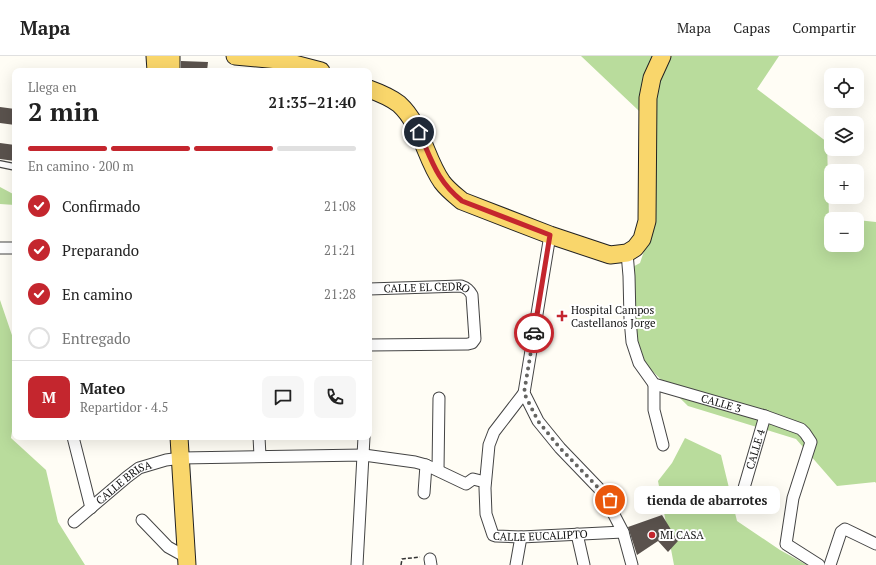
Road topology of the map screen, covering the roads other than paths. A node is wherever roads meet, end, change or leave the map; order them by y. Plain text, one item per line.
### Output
1 (155, 56) edge
2 (171, 56) edge
3 (235, 56) edge
4 (662, 56) edge
5 (156, 68) edge
6 (171, 68) edge
7 (310, 68) edge
8 (372, 90) edge
9 (0, 164) edge
10 (12, 166) edge
11 (550, 235) junction
12 (0, 248) edge
13 (12, 248) edge
14 (627, 254) junction
15 (372, 289) edge
16 (372, 346) edge
17 (654, 384) junction
18 (524, 393) junction
19 (439, 398) dead end
20 (765, 416) junction
21 (74, 440) edge
22 (180, 440) edge
23 (188, 440) edge
24 (259, 440) edge
25 (364, 440) edge
26 (663, 444) dead end
27 (364, 455) junction
28 (260, 456) junction
29 (185, 457) junction
30 (426, 465) junction
31 (438, 470) junction
32 (485, 482) junction
33 (424, 494) dead end
34 (739, 505) dead end
35 (91, 508) junction
36 (142, 520) dead end
37 (74, 522) dead end
38 (623, 532) junction
39 (577, 534) junction
40 (521, 537) junction
41 (876, 544) edge
42 (189, 562) edge
43 (357, 565) edge
44 (516, 565) edge
45 (584, 565) edge
46 (632, 565) edge
47 (819, 565) edge
48 (830, 565) edge

1 - 5 main road
2 - 6 main road
3 - 7 main road
4 - 14 main road
8 - 11 main road
9 - 10 lane
11 - 14 main road
11 - 18 street
12 - 13 street
14 - 17 street
15 - 16 street, CALLE EL CEDRO
17 - 20 street, CALLE 3
17 - 26 street
18 - 32 street, CALLE EUCALIPTO
18 - 38 street
19 - 31 street
20 - 34 street, CALLE 4
20 - 47 street, CALLE 3
21 - 35 street
22 - 29 main road
23 - 29 main road
24 - 28 street
25 - 27 street
27 - 28 street, CALLE BRISA
27 - 30 street, CALLE BRISA
27 - 43 street
28 - 29 street, CALLE BRISA
29 - 35 street, CALLE BRISA
29 - 42 main road
30 - 31 street, CALLE BRISA
30 - 33 street
31 - 32 street, CALLE BRISA
32 - 40 street, CALLE EUCALIPTO
35 - 37 street, CALLE BRISA
36 - 42 street
38 - 39 street, CALLE EUCALIPTO
38 - 46 street
39 - 40 street, CALLE EUCALIPTO
39 - 45 street
40 - 44 street
41 - 48 street

